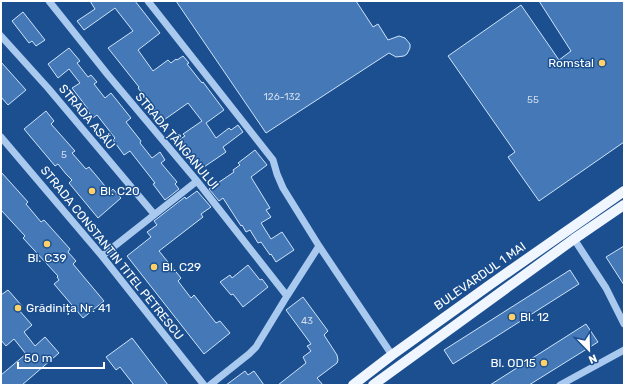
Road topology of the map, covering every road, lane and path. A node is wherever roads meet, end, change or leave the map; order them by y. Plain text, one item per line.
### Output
1 (49, 1) edge
2 (148, 1) edge
3 (1, 36) edge
4 (1, 137) edge
5 (197, 181) junction
6 (624, 192) edge
7 (624, 205) edge
8 (154, 214) junction
9 (574, 239) junction
10 (319, 246) junction
11 (102, 256) junction
12 (287, 296) junction
13 (624, 324) edge
14 (624, 350) edge
15 (392, 354) junction
16 (204, 385) edge
17 (210, 385) edge
18 (353, 385) edge
19 (373, 385) edge
20 (560, 385) edge

1 - 5 street, STRADA ȚÂNGANULUI
2 - 10 street
3 - 8 street, STRADA ASĂU
4 - 11 street, STRADA CONSTANTIN TITEL PETRESCU
5 - 8 street
5 - 12 street, STRADA ȚÂNGANULUI
6 - 15 main road, BULEVARDUL 1 MAI
7 - 9 main road, BULEVARDUL 1 MAI
8 - 11 street
9 - 13 street
9 - 19 main road, BULEVARDUL 1 MAI
10 - 12 street
10 - 15 street
11 - 16 street, STRADA CONSTANTIN TITEL PETRESCU
12 - 17 street
14 - 20 street
15 - 18 main road, BULEVARDUL 1 MAI

